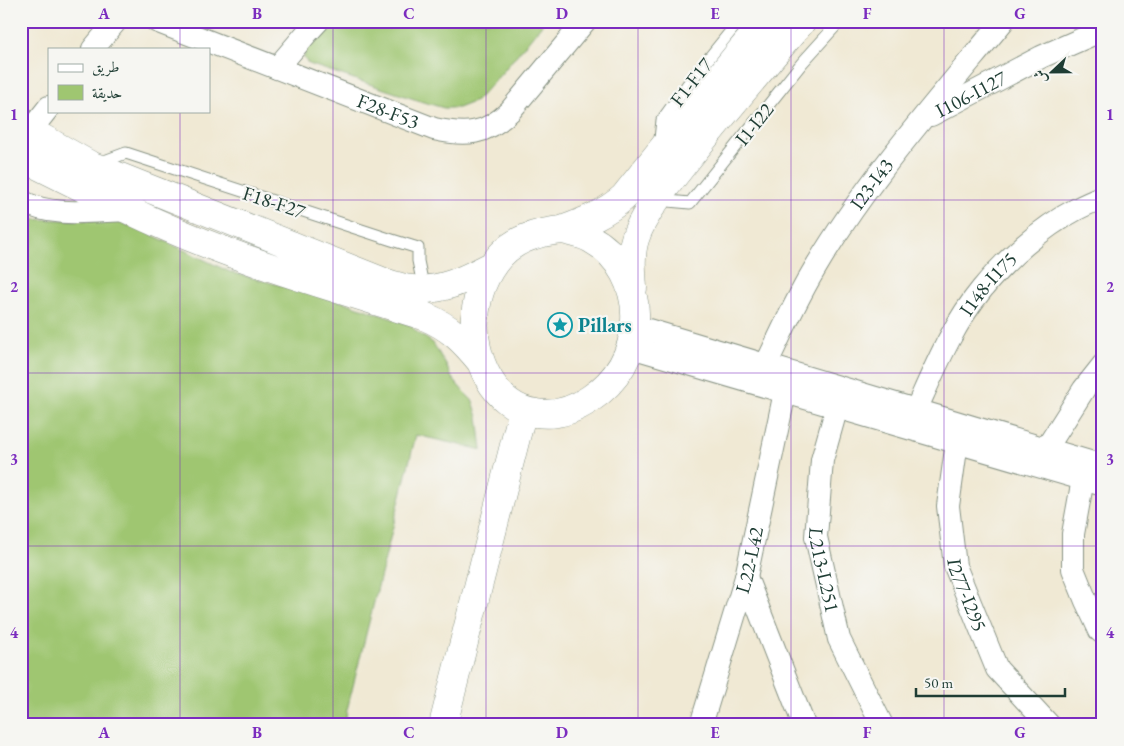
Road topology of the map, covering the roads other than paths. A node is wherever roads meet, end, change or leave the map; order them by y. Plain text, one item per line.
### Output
1 (116, 21) edge
2 (156, 21) edge
3 (318, 21) edge
4 (584, 21) edge
5 (739, 21) edge
6 (766, 21) edge
7 (802, 21) edge
8 (840, 21) edge
9 (1003, 21) edge
10 (1103, 31) edge
11 (94, 48) edge
12 (277, 68) junction
13 (48, 108) edge
14 (922, 120) junction
15 (25, 129) edge
16 (664, 147) junction
17 (21, 157) edge
18 (90, 165) junction
19 (1103, 197) edge
20 (657, 200) junction
21 (21, 201) edge
22 (127, 210) junction
23 (562, 230) junction
24 (493, 265) junction
25 (424, 290) junction
26 (634, 297) junction
27 (633, 336) junction
28 (481, 362) junction
29 (766, 365) junction
30 (1103, 365) edge
31 (785, 392) junction
32 (837, 407) junction
33 (522, 410) junction
34 (916, 410) junction
35 (957, 442) junction
36 (1046, 449) junction
37 (1103, 466) edge
38 (1093, 482) edge
39 (746, 577) junction
40 (1103, 632) edge
41 (706, 719) edge
42 (443, 725) edge
43 (804, 725) edge
44 (882, 725) edge
45 (1049, 725) edge

1 - 11 street
2 - 12 street, F28-F53
3 - 12 street
4 - 12 street, F28-F53
5 - 16 lane, F1-F17
6 - 16 street
7 - 20 street
8 - 20 lane, I1-I22
9 - 14 street, I23-I43
10 - 14 street, I106-I127
13 - 15 street
14 - 29 street, I23-I43
15 - 18 street
16 - 23 street
17 - 22 street
18 - 25 street
18 - 25 lane, F18-F27
19 - 34 street, I148-I175
20 - 26 street
21 - 22 street
22 - 28 street
23 - 24 street
23 - 26 street
24 - 25 street
24 - 28 street
26 - 27 street
27 - 29 street
27 - 31 street
27 - 33 street
28 - 33 street
29 - 34 street
30 - 36 street
31 - 32 street
31 - 39 street, L22-L42
32 - 35 street
32 - 44 street, L213-L251
33 - 42 street
34 - 36 street
35 - 38 street
35 - 45 street, I277-I295
36 - 37 street
38 - 40 street
39 - 41 street, L22-L42
39 - 43 street

